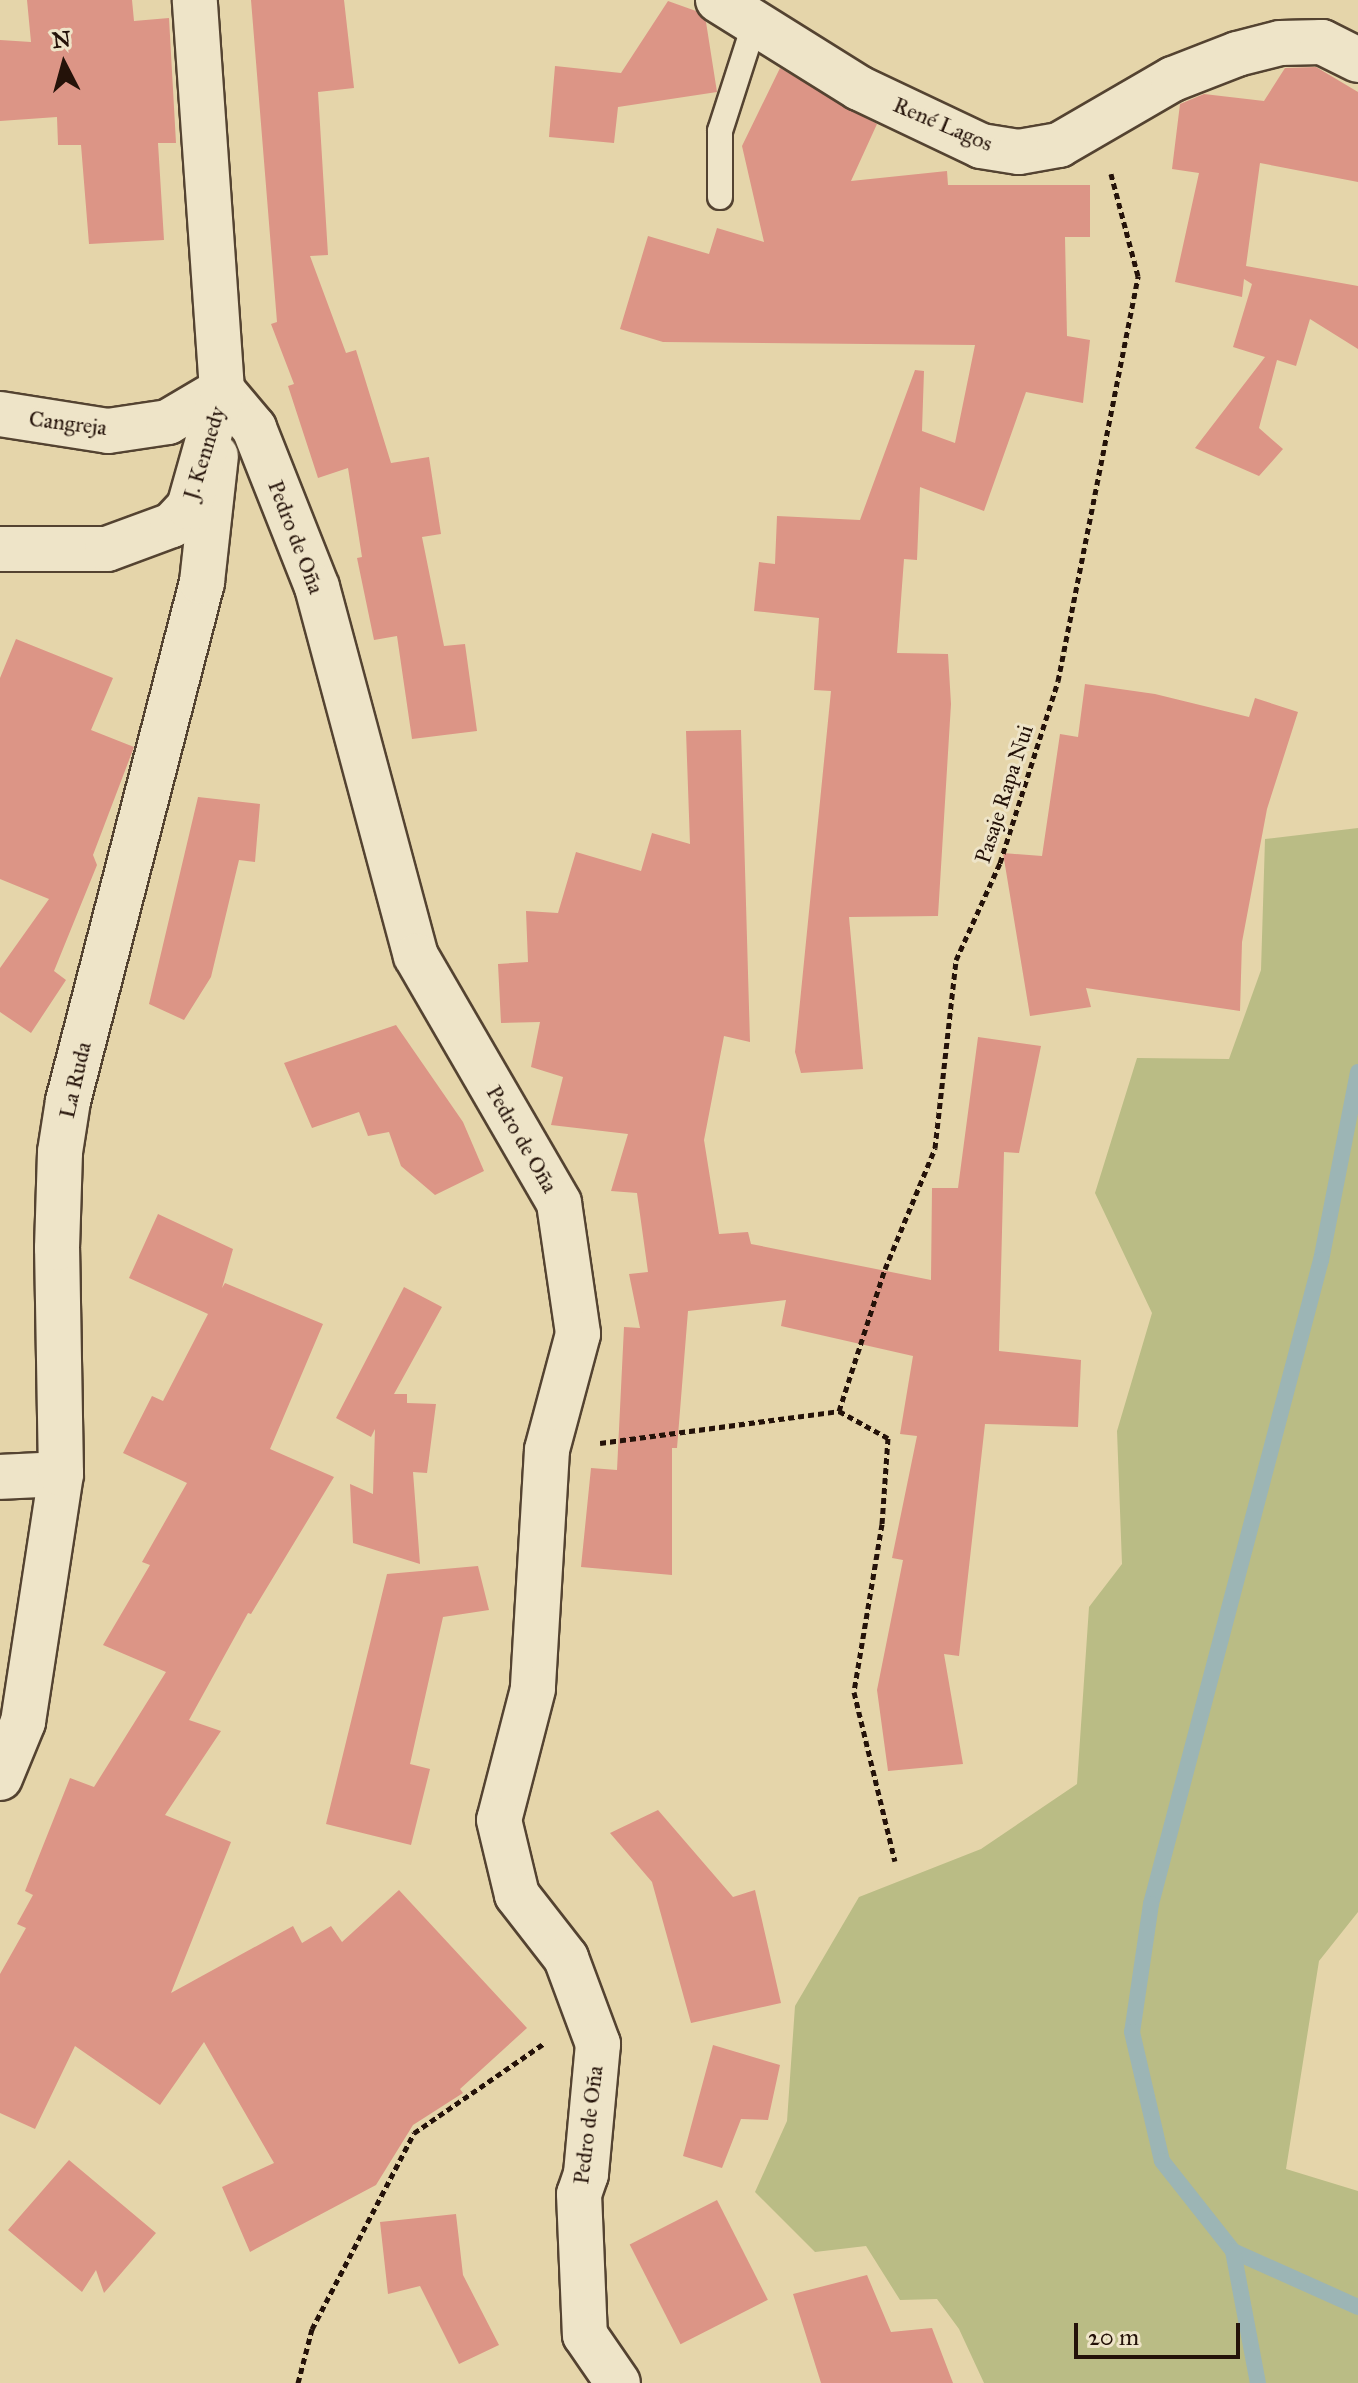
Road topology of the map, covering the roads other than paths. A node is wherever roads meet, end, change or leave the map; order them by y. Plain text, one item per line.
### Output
1 (195, 0) edge
2 (718, 0) edge
3 (754, 25) junction
4 (1358, 60) edge
5 (720, 197) dead end
6 (222, 390) junction
7 (0, 414) edge
8 (0, 549) edge
9 (61, 1474) junction
10 (0, 1477) edge
11 (0, 1778) edge
12 (618, 2383) edge

1 - 6 street
2 - 3 street, René Lagos
3 - 4 street, René Lagos
3 - 5 lane
6 - 7 street, Cangreja
6 - 8 street, J. Kennedy
6 - 9 street, La Ruda
6 - 12 street, Pedro de Oña
9 - 10 street
9 - 11 street, La Ruda

